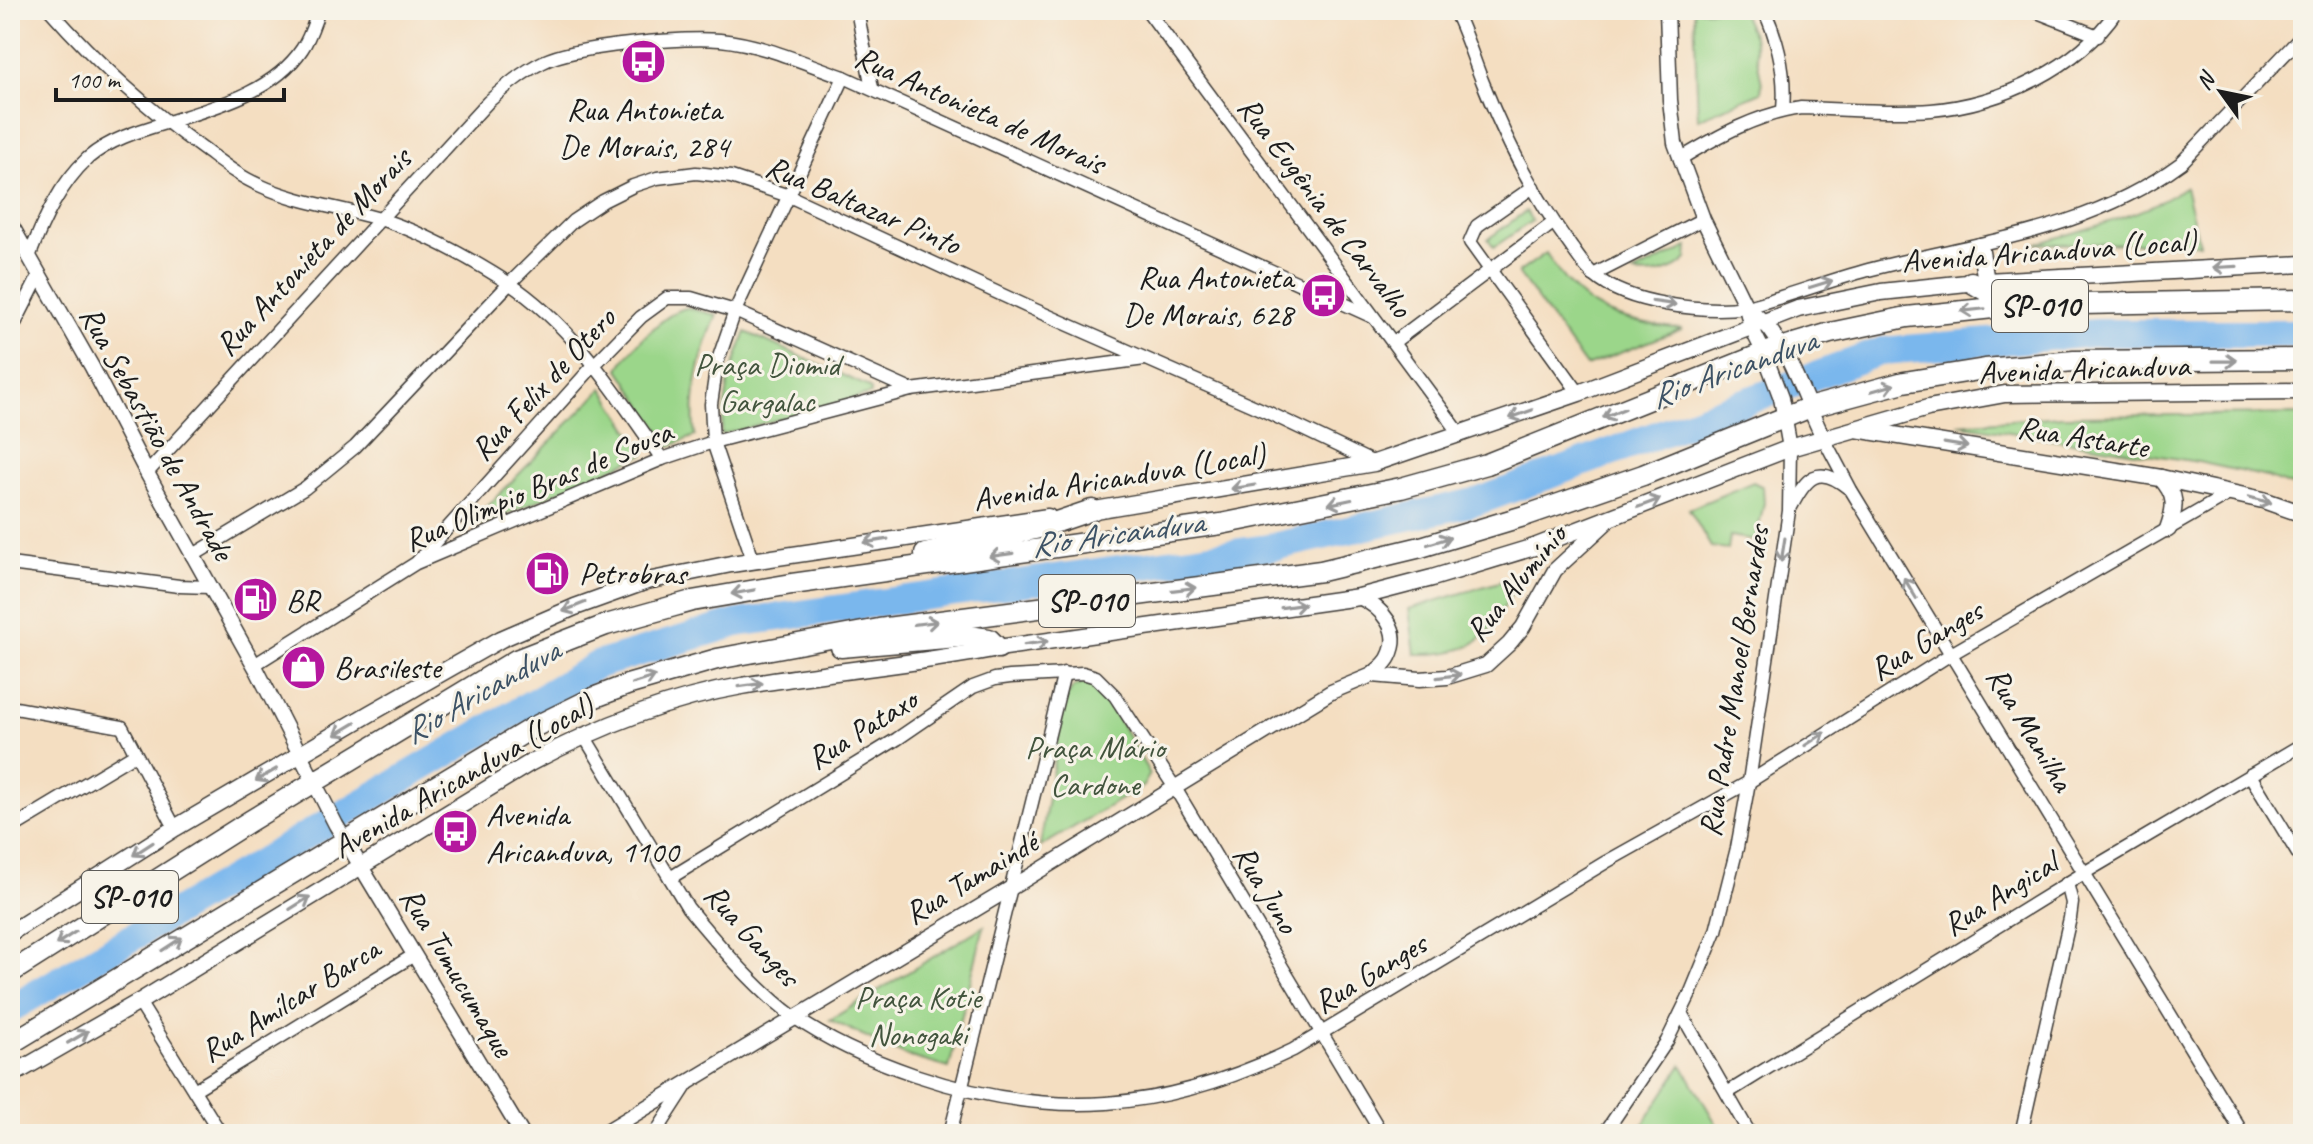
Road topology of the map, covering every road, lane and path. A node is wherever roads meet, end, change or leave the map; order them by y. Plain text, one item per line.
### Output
1 (50, 10) edge
2 (319, 10) edge
3 (857, 10) edge
4 (1147, 10) edge
5 (1667, 10) edge
6 (1764, 10) edge
7 (2032, 10) edge
8 (2117, 10) edge
9 (1457, 13) edge
10 (2303, 35) edge
11 (2098, 36) junction
12 (844, 77) junction
13 (872, 88) junction
14 (1783, 110) junction
15 (166, 122) junction
16 (1680, 159) junction
17 (1533, 187) junction
18 (789, 196) junction
19 (379, 219) junction
20 (1703, 219) junction
21 (10, 223) edge
22 (1553, 223) junction
23 (1980, 246) junction
24 (29, 257) junction
25 (2303, 264) edge
26 (1488, 270) junction
27 (1593, 275) junction
28 (39, 276) junction
29 (1978, 281) junction
30 (509, 284) junction
31 (2303, 300) edge
32 (2204, 302) junction
33 (1746, 307) junction
34 (735, 311) junction
35 (1373, 317) junction
36 (1757, 324) junction
37 (10, 333) edge
38 (1394, 342) junction
39 (1146, 359) junction
40 (1776, 359) junction
41 (2303, 359) edge
42 (595, 364) junction
43 (911, 390) junction
44 (2303, 391) edge
45 (1579, 393) junction
46 (1804, 400) junction
47 (1783, 407) junction
48 (1851, 429) junction
49 (1461, 435) junction
50 (1823, 437) junction
51 (713, 442) junction
52 (1790, 448) junction
53 (662, 459) junction
54 (1374, 463) junction
55 (147, 473) junction
56 (2161, 478) junction
57 (1851, 490) junction
58 (2232, 492) junction
59 (1092, 510) junction
60 (1789, 511) junction
61 (2303, 514) edge
62 (1610, 519) junction
63 (2168, 529) junction
64 (192, 556) junction
65 (753, 560) junction
66 (416, 563) junction
67 (10, 564) edge
68 (869, 573) junction
69 (209, 587) junction
70 (1359, 597) junction
71 (998, 648) junction
72 (745, 654) junction
73 (1951, 654) junction
74 (254, 665) junction
75 (1064, 673) junction
76 (1372, 675) junction
77 (1096, 677) joint
78 (10, 707) edge
79 (583, 734) junction
80 (2303, 744) edge
81 (135, 754) junction
82 (299, 756) junction
83 (2250, 775) junction
84 (1749, 782) junction
85 (1175, 788) junction
86 (316, 789) junction
87 (175, 828) junction
88 (10, 829) edge
89 (340, 833) junction
90 (2303, 862) edge
91 (361, 866) junction
92 (2084, 873) junction
93 (670, 878) junction
94 (2067, 883) junction
95 (1011, 888) junction
96 (10, 933) edge
97 (414, 955) junction
98 (10, 973) edge
99 (139, 1002) junction
100 (1681, 1013) junction
101 (794, 1017) junction
102 (1321, 1033) junction
103 (10, 1044) edge
104 (10, 1076) edge
105 (690, 1080) junction
106 (194, 1090) junction
107 (960, 1090) junction
108 (1727, 1093) junction
109 (221, 1134) edge
110 (522, 1134) edge
111 (602, 1134) edge
112 (655, 1134) edge
113 (950, 1134) edge
114 (1382, 1134) edge
115 (1604, 1134) edge
116 (1750, 1134) edge
117 (2021, 1134) edge
118 (2243, 1134) edge

1 - 15 street
2 - 15 street
3 - 13 street
4 - 35 street, Rua Eugênia de Carvalho
5 - 16 street
6 - 14 street
7 - 11 street
8 - 11 street
9 - 17 street
10 - 23 street
11 - 14 street
12 - 13 street, Rua Antonieta de Morais
12 - 18 street
12 - 19 street, Rua Antonieta de Morais
13 - 35 street, Rua Antonieta de Morais
14 - 16 street
15 - 19 street
15 - 24 street
16 - 20 street
17 - 22 street
17 - 26 street
18 - 30 street, Rua Baltazar Pinto
18 - 34 street
18 - 39 street, Rua Baltazar Pinto
19 - 30 street
19 - 55 street, Rua Antonieta de Morais
20 - 27 street
20 - 33 street
21 - 24 street, Rua Sebastião de Andrade
22 - 26 street
22 - 27 street
23 - 29 main road
33 -> 23 street
24 - 28 street, Rua Sebastião de Andrade
25 -> 29 main road, Avenida Aricanduva (Local)
26 - 38 street
26 - 45 street
27 -> 33 street
28 - 37 street
28 - 55 street, Rua Sebastião de Andrade
29 - 32 highway
29 - 36 main road, Avenida Aricanduva (Local)
30 - 42 street
30 - 64 street, Rua Baltazar Pinto
31 - 32 highway, SP-010
32 -> 40 highway, SP-010
33 - 36 street
34 - 42 street, Rua Felix de Otero
34 - 43 street
34 - 51 street
35 - 38 street, Rua Eugênia de Carvalho
36 - 40 street
36 - 45 main road, Avenida Aricanduva (Local)
38 - 49 street, Rua Eugênia de Carvalho
39 - 43 street, Rua Olimpio Bras de Sousa
39 - 54 street, Rua Baltazar Pinto
40 - 46 street, Rua Manilha
40 - 47 street, Rua Padre Manoel Bernardes
40 -> 68 highway, SP-010
46 -> 41 highway, SP-010
42 - 53 street
42 - 66 street, Rua Felix de Otero
43 - 51 street, Rua Olimpio Bras de Sousa
44 - 48 main road, Avenida Aricanduva
45 -> 49 main road, Avenida Aricanduva (Local)
46 - 47 highway, SP-010
46 - 50 street, Rua Manilha
47 - 52 street, Rua Padre Manoel Bernardes
72 -> 47 highway, SP-010
48 - 50 main road, Avenida Aricanduva
48 -> 56 main road, Rua Astarte
49 - 54 main road, Avenida Aricanduva (Local)
50 - 52 main road, Avenida Aricanduva (Local)
50 - 57 street, Rua Manilha
51 - 53 street, Rua Olimpio Bras de Sousa
51 - 65 street
52 - 60 street, Rua Padre Manoel Bernardes
62 -> 52 main road, Avenida Aricanduva (Local)
53 - 66 street, Rua Olimpio Bras de Sousa
54 -> 59 main road, Avenida Aricanduva (Local)
55 - 64 street, Rua Sebastião de Andrade
56 - 58 main road, Rua Astarte
56 - 63 main road
57 - 60 street
73 -> 57 street, Rua Manilha
58 -> 61 main road, Rua Astarte
58 - 63 street, Rua Ganges
59 -> 65 main road, Avenida Aricanduva (Local)
59 - 68 highway
60 -> 84 street, Rua Padre Manoel Bernardes
62 - 70 main road, Avenida Aricanduva (Local)
76 -> 62 street, Rua Alumínio
63 - 73 street, Rua Ganges
64 - 69 street, Rua Sebastião de Andrade
65 -> 82 main road, Avenida Aricanduva (Local)
66 - 74 street, Rua Olimpio Bras de Sousa
67 - 69 street
68 -> 86 highway, SP-010
69 - 74 street, Rua Sebastião de Andrade
71 -> 70 main road, Avenida Aricanduva (Local)
70 - 76 street
71 - 72 highway
79 -> 71 main road, Avenida Aricanduva (Local)
89 -> 72 highway, SP-010
84 -> 73 street, Rua Ganges
73 - 92 street, Rua Manilha
74 - 82 street, Rua Sebastião de Andrade
75 - 77 street, Rua Pataxo
75 - 93 street, Rua Pataxo
75 - 95 street
76 - 85 street, Rua Tamaindé
77 - 85 street, Rua Juno
78 - 81 street
79 - 91 main road, Avenida Aricanduva (Local)
79 - 93 street, Rua Ganges
80 - 83 street, Rua Angical
81 - 87 street
81 - 88 street
82 - 86 street, Rua Sebastião de Andrade
82 -> 87 main road, Avenida Aricanduva (Local)
83 - 90 street
83 - 92 street, Rua Angical
84 - 100 street, Rua Padre Manoel Bernardes
84 - 102 street, Rua Ganges
85 - 95 street, Rua Tamaindé
85 - 102 street, Rua Juno
86 - 89 street, Rua Sebastião de Andrade
86 -> 98 highway, SP-010
87 -> 96 main road, Avenida Aricanduva (Local)
89 - 91 street, Rua Tumucumaque
103 -> 89 highway, SP-010
91 - 97 street, Rua Tumucumaque
99 -> 91 main road, Avenida Aricanduva (Local)
92 - 94 street, Rua Angical
92 - 118 street, Rua Manilha
93 - 101 street, Rua Ganges
94 - 108 street, Rua Angical
94 - 117 street
95 - 101 street, Rua Tamaindé
95 - 107 street
97 - 106 street, Rua Amílcar Barca
97 - 110 street, Rua Tumucumaque
104 -> 99 main road, Avenida Aricanduva (Local)
99 - 106 street
100 - 108 street
100 - 115 street, Rua Padre Manoel Bernardes
101 - 105 street, Rua Tamaindé
101 - 107 street, Rua Ganges
102 - 107 street, Rua Ganges
102 - 114 street, Rua Juno
105 - 111 street, Rua Tamaindé
105 - 112 street
106 - 109 street
107 - 113 street
108 - 116 street

